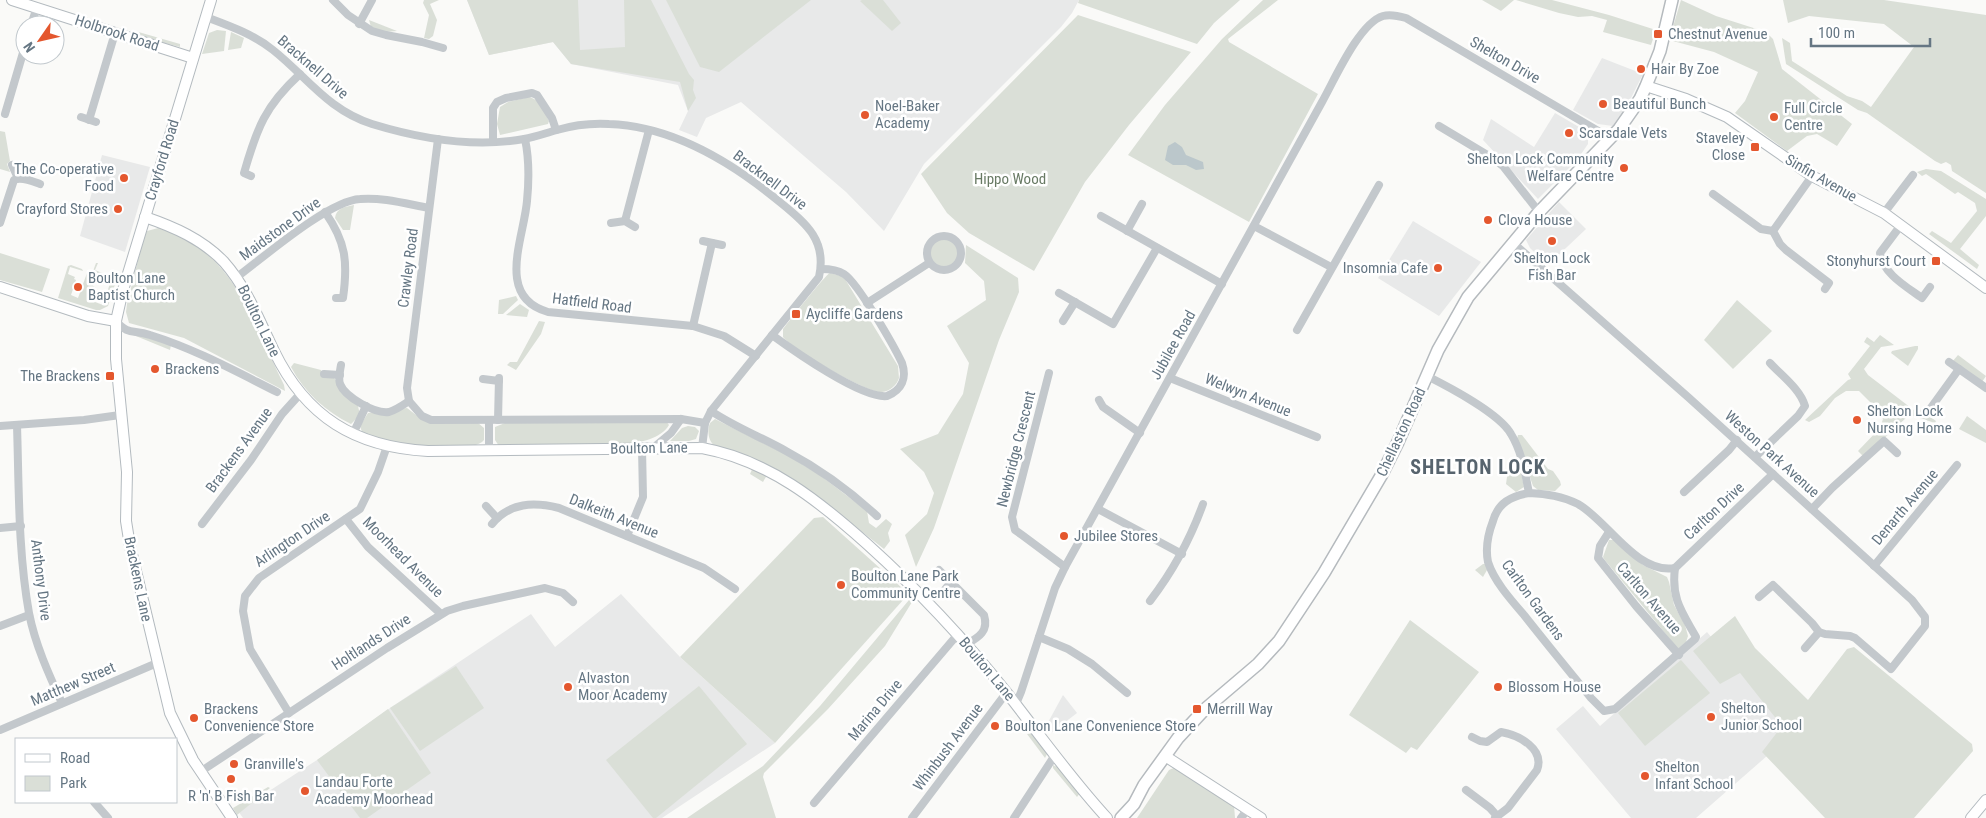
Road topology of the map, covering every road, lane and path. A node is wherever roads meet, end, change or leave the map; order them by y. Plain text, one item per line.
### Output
1 (12, 0) edge
2 (211, 0) edge
3 (333, 0) edge
4 (372, 0) edge
5 (1672, 0) edge
6 (37, 8) junction
7 (35, 15) edge
8 (1383, 16) joint
9 (206, 17) junction
10 (359, 24) junction
11 (115, 33) junction
12 (438, 37) dead end
13 (434, 45) junction
14 (443, 48) dead end
15 (193, 58) junction
16 (19, 65) edge
17 (300, 74) junction
18 (1646, 86) junction
19 (5, 114) dead end
20 (89, 120) dead end
21 (1439, 126) dead end
22 (556, 130) junction
23 (649, 130) junction
24 (1610, 138) junction
25 (438, 139) junction
26 (524, 139) junction
27 (494, 142) junction
28 (12, 165) dead end
29 (1913, 175) dead end
30 (251, 176) dead end
31 (1812, 176) junction
32 (18, 178) junction
33 (40, 184) dead end
34 (1379, 185) dead end
35 (1713, 194) dead end
36 (1142, 204) dead end
37 (429, 208) junction
38 (325, 212) junction
39 (1539, 212) junction
40 (1884, 213) junction
41 (1102, 216) dead end
42 (145, 217) junction
43 (625, 221) junction
44 (0, 223) edge
45 (611, 223) dead end
46 (1901, 225) junction
47 (1254, 226) junction
48 (635, 227) dead end
49 (1127, 231) junction
50 (1773, 231) junction
51 (704, 241) dead end
52 (1512, 242) junction
53 (712, 243) junction
54 (722, 245) dead end
55 (1157, 248) junction
56 (929, 263) junction
57 (1331, 267) junction
58 (821, 269) junction
59 (237, 277) junction
60 (1222, 284) junction
61 (0, 287) edge
62 (1930, 287) dead end
63 (1986, 288) edge
64 (1825, 289) dead end
65 (1059, 294) dead end
66 (336, 298) dead end
67 (1075, 302) junction
68 (867, 303) junction
69 (116, 321) junction
70 (1063, 321) dead end
71 (693, 326) junction
72 (1297, 330) dead end
73 (772, 336) junction
74 (756, 356) junction
75 (1949, 362) dead end
76 (1770, 363) dead end
77 (341, 365) dead end
78 (1959, 369) junction
79 (1049, 373) dead end
80 (324, 374) dead end
81 (340, 375) junction
82 (1427, 376) junction
83 (1170, 378) junction
84 (483, 379) dead end
85 (1986, 388) edge
86 (276, 392) dead end
87 (300, 394) junction
88 (1099, 400) dead end
89 (409, 401) junction
90 (366, 406) junction
91 (1930, 409) dead end
92 (711, 410) junction
93 (120, 415) junction
94 (682, 419) junction
95 (494, 420) junction
96 (705, 423) junction
97 (17, 425) junction
98 (0, 426) edge
99 (1140, 433) junction
100 (353, 434) junction
101 (1317, 437) dead end
102 (1737, 440) junction
103 (387, 446) junction
104 (642, 448) junction
105 (653, 448) junction
106 (702, 448) junction
107 (489, 451) junction
108 (1898, 453) dead end
109 (1755, 457) junction
110 (1957, 465) dead end
111 (1773, 474) junction
112 (1684, 492) dead end
113 (1529, 493) junction
114 (1203, 504) dead end
115 (486, 506) dead end
116 (1098, 509) junction
117 (1812, 509) junction
118 (877, 516) dead end
119 (346, 519) junction
120 (202, 524) dead end
121 (21, 526) junction
122 (0, 528) edge
123 (1609, 532) junction
124 (628, 536) junction
125 (1182, 554) junction
126 (1065, 566) junction
127 (1874, 566) junction
128 (1675, 568) junction
129 (939, 570) dead end
130 (718, 576) junction
131 (951, 582) junction
132 (713, 584) dead end
133 (735, 589) dead end
134 (942, 592) dead end
135 (1760, 597) dead end
136 (1150, 601) dead end
137 (573, 602) dead end
138 (441, 614) junction
139 (29, 615) junction
140 (0, 626) edge
141 (1819, 632) junction
142 (958, 634) junction
143 (1039, 637) junction
144 (967, 644) junction
145 (1804, 648) dead end
146 (1679, 655) junction
147 (157, 663) junction
148 (1006, 692) junction
149 (1128, 693) dead end
150 (1595, 702) joint
151 (62, 703) junction
152 (1016, 704) junction
153 (289, 713) junction
154 (0, 730) edge
155 (1472, 737) dead end
156 (1055, 755) junction
157 (1165, 756) junction
158 (200, 772) junction
159 (1466, 790) dead end
160 (1986, 800) edge
161 (95, 803) edge
162 (814, 804) dead end
163 (1244, 814) edge
164 (1496, 817) edge
165 (108, 818) edge
166 (232, 818) edge
167 (912, 818) edge
168 (1014, 818) edge
169 (1107, 818) edge
170 (1121, 818) edge
171 (1261, 818) edge
172 (1971, 818) edge

1 - 6 street, Holbrook Road
2 - 9 street, Crayford Road
3 - 10 street
4 - 10 street
5 - 18 main road, Chellaston Road
6 - 7 street
6 - 11 street, Holbrook Road
8 - 24 street, Shelton Drive
8 - 47 street, Jubilee Road
9 - 15 street, Crayford Road
9 - 17 street, Bracknell Drive
10 - 13 street
11 - 15 street, Holbrook Road
11 - 20 street
12 - 13 street
13 - 14 street
15 - 42 street, Crayford Road
16 - 19 street
17 - 25 street, Bracknell Drive
17 - 30 street
18 - 24 main road, Chellaston Road
18 - 31 street, Sinfin Avenue
21 - 39 street
22 - 23 street, Bracknell Drive
22 - 26 street, Bracknell Drive
22 - 27 street
23 - 43 street
23 - 58 street, Bracknell Drive
24 - 39 main road, Chellaston Road
25 - 27 street, Bracknell Drive
25 - 37 street, Crawley Road
26 - 27 street, Bracknell Drive
26 - 71 street, Hatfield Road
28 - 32 street
29 - 40 street
31 - 40 street, Sinfin Avenue
31 - 50 street
32 - 33 street
32 - 44 street
34 - 57 street
35 - 50 street
36 - 49 street
37 - 38 street, Maidstone Drive
37 - 89 street, Crawley Road
38 - 59 street, Maidstone Drive
38 - 66 street
39 - 52 main road, Chellaston Road
40 - 46 street, Sinfin Avenue
41 - 49 street
42 - 59 street, Boulton Lane
42 - 69 street, Crayford Road
43 - 45 street
43 - 48 street
46 - 62 street
46 - 63 street, Sinfin Avenue
47 - 57 street
47 - 60 street, Jubilee Road
49 - 55 street
50 - 64 street
51 - 53 street
52 - 82 main road, Chellaston Road
52 - 102 street, Weston Park Avenue
53 - 54 street
53 - 71 street
55 - 60 street
55 - 67 street
56 - 56 street
56 - 68 street
57 - 72 street
58 - 68 street
58 - 73 street
59 - 87 street, Boulton Lane
60 - 83 street, Jubilee Road
61 - 69 street
65 - 67 street
67 - 70 street
68 - 73 street
69 - 86 street
69 - 93 street, Brackens Lane
71 - 74 street, Hatfield Road
73 - 74 street
74 - 92 street
75 - 78 street
76 - 109 street
77 - 81 street
78 - 85 street
78 - 91 street
79 - 126 street, Newbridge Crescent
80 - 81 street
81 - 90 street
82 - 113 street
82 - 157 main road, Chellaston Road
83 - 99 street, Jubilee Road
83 - 101 street, Welwyn Avenue
84 - 95 street
87 - 100 street, Boulton Lane
87 - 120 street, Brackens Avenue
88 - 99 street
89 - 90 street
89 - 95 street, Boulton Lane
90 - 100 street
92 - 96 street
92 - 118 street
93 - 97 street
93 - 147 street, Brackens Lane
94 - 95 street, Boulton Lane
94 - 96 street, Boulton Lane
94 - 105 street
95 - 107 street
96 - 106 street
97 - 98 street
97 - 121 street, Anthony Drive
99 - 116 street, Jubilee Road
100 - 103 street, Boulton Lane
102 - 109 street, Weston Park Avenue
102 - 112 street
103 - 107 street, Boulton Lane
103 - 119 street, Arlington Drive
104 - 105 street, Boulton Lane
104 - 107 street, Boulton Lane
104 - 124 street
105 - 106 street, Boulton Lane
106 - 142 street, Boulton Lane
108 - 117 street
109 - 111 street, Weston Park Avenue
110 - 127 street, Denarth Avenue
111 - 117 street, Weston Park Avenue
111 - 128 street, Carlton Drive
113 - 123 street, Carlton Avenue
113 - 150 street, Carlton Gardens
114 - 125 street
115 - 124 street, Dalkeith Avenue
116 - 125 street
116 - 126 street, Jubilee Road
117 - 127 street, Weston Park Avenue
119 - 138 street, Moorhead Avenue
119 - 153 street, Arlington Drive
121 - 122 street
121 - 139 street, Anthony Drive
123 - 128 street, Carlton Avenue
123 - 146 street, Carlton Avenue
124 - 130 street, Dalkeith Avenue
125 - 136 street
126 - 143 street, Jubilee Road
127 - 141 street, Weston Park Avenue
128 - 146 street, Carlton Avenue
129 - 131 street
130 - 132 street
130 - 133 street, Dalkeith Avenue
131 - 134 street
131 - 144 street
135 - 141 street
137 - 138 street, Holtlands Drive
138 - 153 street, Holtlands Drive
139 - 140 street
139 - 151 street, Anthony Drive
141 - 145 street
142 - 144 street, Boulton Lane
142 - 162 street, Marina Drive
143 - 149 street
143 - 152 street, Jubilee Road
144 - 148 street, Boulton Lane
146 - 150 street, Carlton Avenue
147 - 151 street, Matthew Street
147 - 158 street, Brackens Lane
148 - 152 street, Boulton Lane
148 - 167 street, Whinbush Avenue
151 - 154 street, Matthew Street
152 - 156 street, Boulton Lane
153 - 158 street, Holtlands Drive
155 - 164 street
156 - 168 street
156 - 169 street, Boulton Lane
157 - 163 street
157 - 170 main road, Chellaston Road
158 - 166 street, Brackens Lane
159 - 164 street
160 - 172 street
161 - 165 street
163 - 171 street

